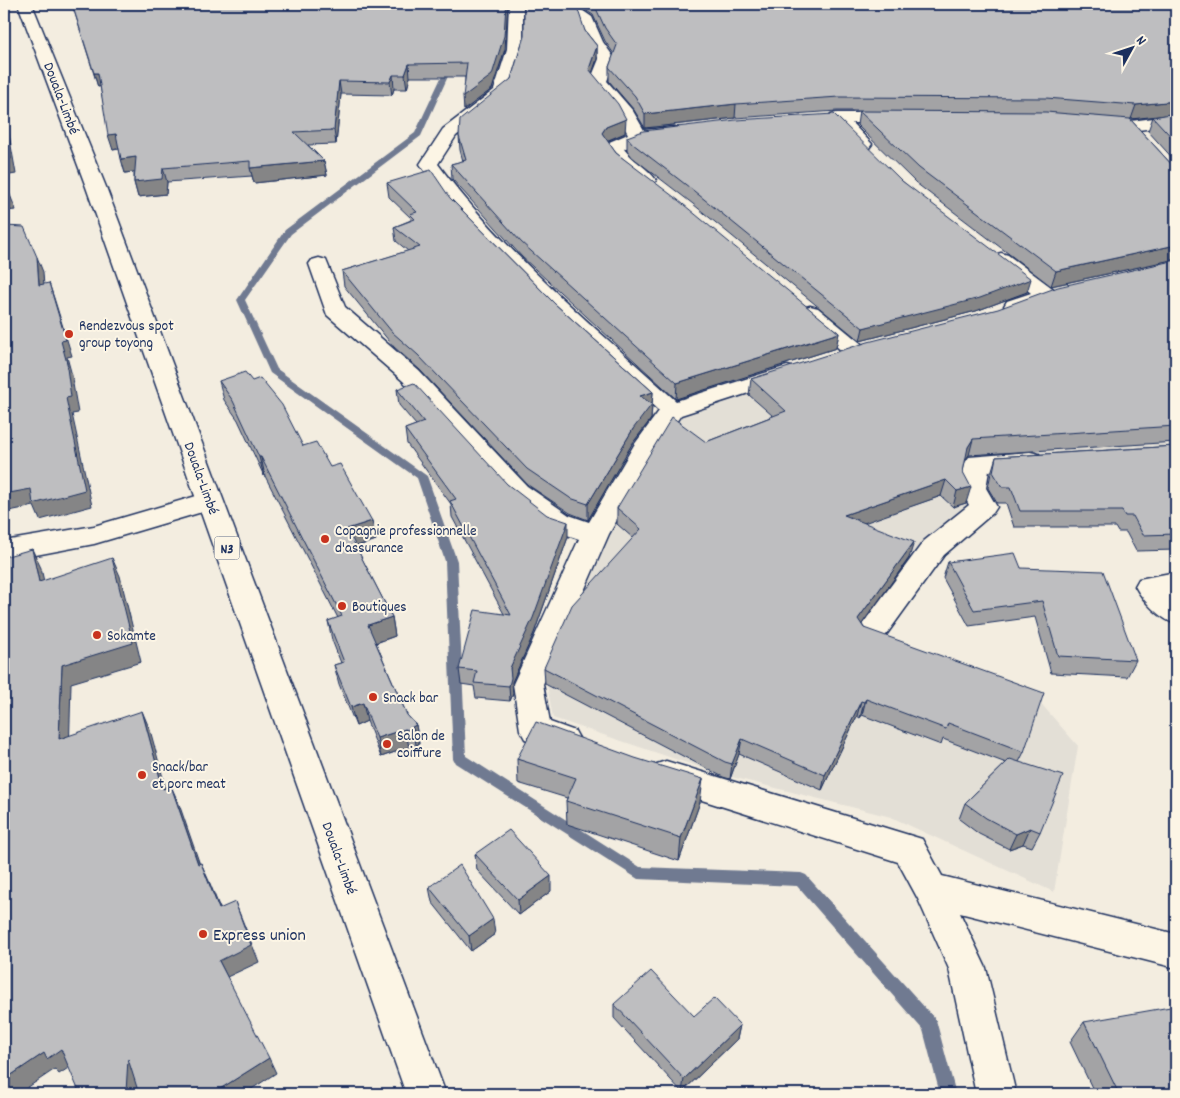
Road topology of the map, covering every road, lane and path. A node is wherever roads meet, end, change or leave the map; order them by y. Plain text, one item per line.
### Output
1 (25, 4) edge
2 (516, 4) edge
3 (538, 4) edge
4 (916, 118) edge
5 (1176, 120) edge
6 (687, 130) edge
7 (1129, 130) edge
8 (638, 136) junction
9 (880, 160) edge
10 (662, 192) edge
11 (985, 247) edge
12 (319, 264) dead end
13 (797, 302) edge
14 (994, 314) edge
15 (856, 351) edge
16 (801, 369) edge
17 (672, 410) junction
18 (1053, 458) edge
19 (210, 501) junction
20 (595, 534) junction
21 (4, 551) edge
22 (1176, 582) edge
23 (1176, 613) edge
24 (871, 634) edge
25 (590, 750) edge
26 (635, 766) edge
27 (931, 889) junction
28 (1176, 951) edge
29 (426, 1094) edge
30 (996, 1094) edge

1 - 19 main road, Douala-Limbé / N3
2 - 17 main road
3 - 8 main road
4 - 9 main road
5 - 7 main road
6 - 8 main road
8 - 10 main road
11 - 14 main road
12 - 20 main road
13 - 15 main road
16 - 17 main road
17 - 20 main road
18 - 24 main road
19 - 21 main road
19 - 29 main road, Douala-Limbé / N3
20 - 25 main road
22 - 23 main road
26 - 27 main road
27 - 28 main road
27 - 30 main road

